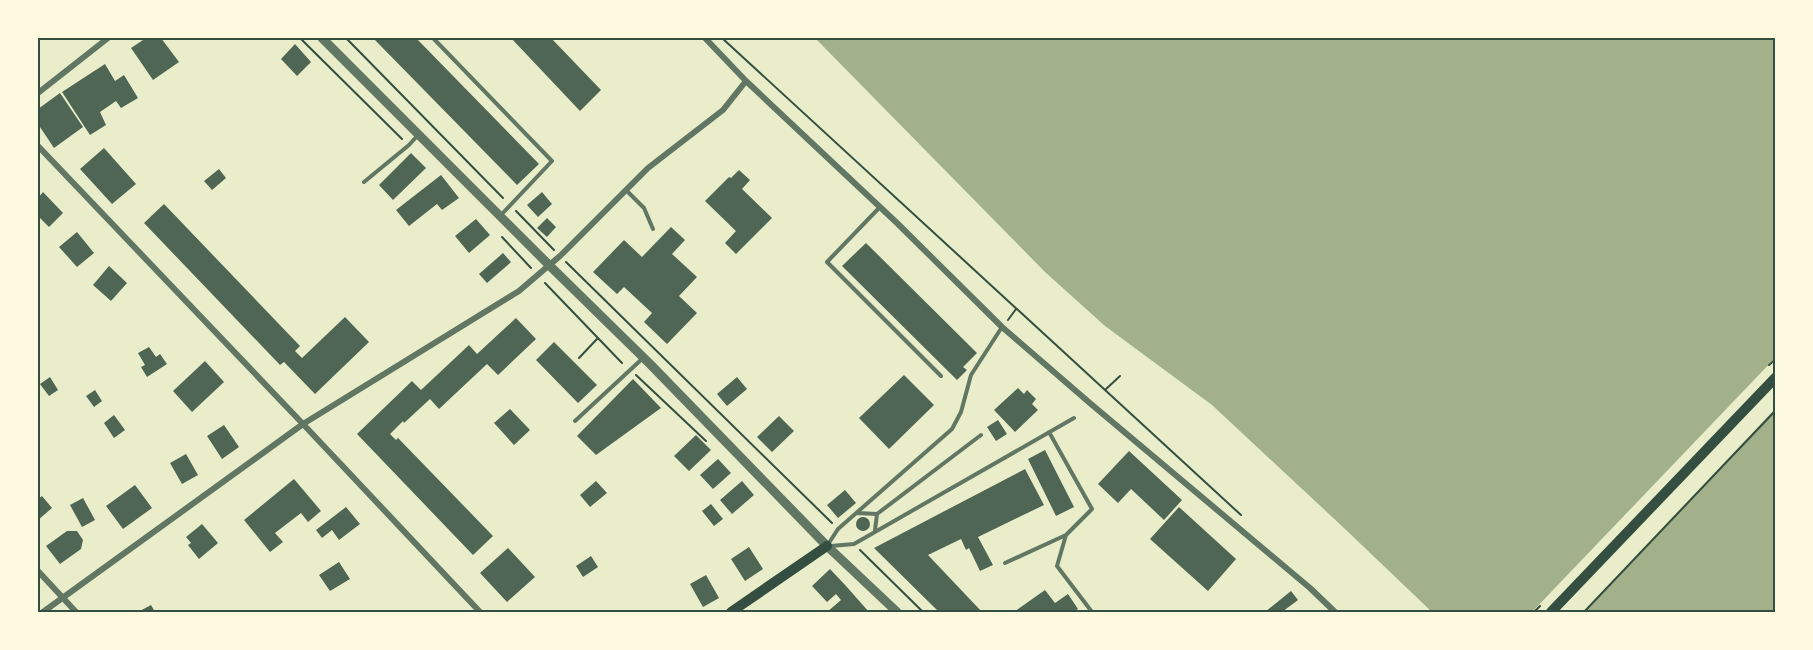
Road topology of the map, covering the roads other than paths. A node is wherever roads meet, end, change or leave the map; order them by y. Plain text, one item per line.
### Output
1 (108, 38) edge
2 (324, 38) edge
3 (433, 38) edge
4 (705, 38) edge
5 (746, 81) junction
6 (38, 93) edge
7 (418, 134) junction
8 (38, 146) edge
9 (364, 182) dead end
10 (625, 190) junction
11 (880, 207) junction
12 (500, 216) junction
13 (653, 229) dead end
14 (550, 266) junction
15 (1002, 327) junction
16 (644, 357) junction
17 (941, 376) dead end
18 (1776, 377) edge
19 (1074, 418) dead end
20 (575, 421) dead end
21 (303, 424) junction
22 (1049, 432) junction
23 (981, 435) dead end
24 (857, 513) junction
25 (877, 514) junction
26 (875, 531) junction
27 (1066, 535) junction
28 (827, 546) junction
29 (1005, 563) dead end
30 (38, 571) edge
31 (63, 599) junction
32 (739, 610) edge
33 (43, 612) edge
34 (76, 612) edge
35 (480, 612) edge
36 (897, 612) edge
37 (1092, 612) edge
38 (1335, 612) edge
39 (1551, 612) edge

1 - 6 street
2 - 7 street
3 - 12 lane
4 - 5 street
5 - 10 street
5 - 11 street
7 - 9 lane
7 - 12 street
8 - 21 street
10 - 13 lane
10 - 14 street
11 - 15 street
11 - 17 lane
12 - 14 street
14 - 16 street
14 - 21 street
15 - 24 lane
15 - 38 street
16 - 20 lane
16 - 28 street
18 - 39 main road
19 - 22 lane
21 - 31 street
21 - 35 street
22 - 26 lane
22 - 27 lane
23 - 25 lane
24 - 25 lane
24 - 28 lane
25 - 26 lane
26 - 28 lane
27 - 29 lane
27 - 37 lane
28 - 32 main road
28 - 36 street
30 - 31 street
31 - 33 street
31 - 34 street

